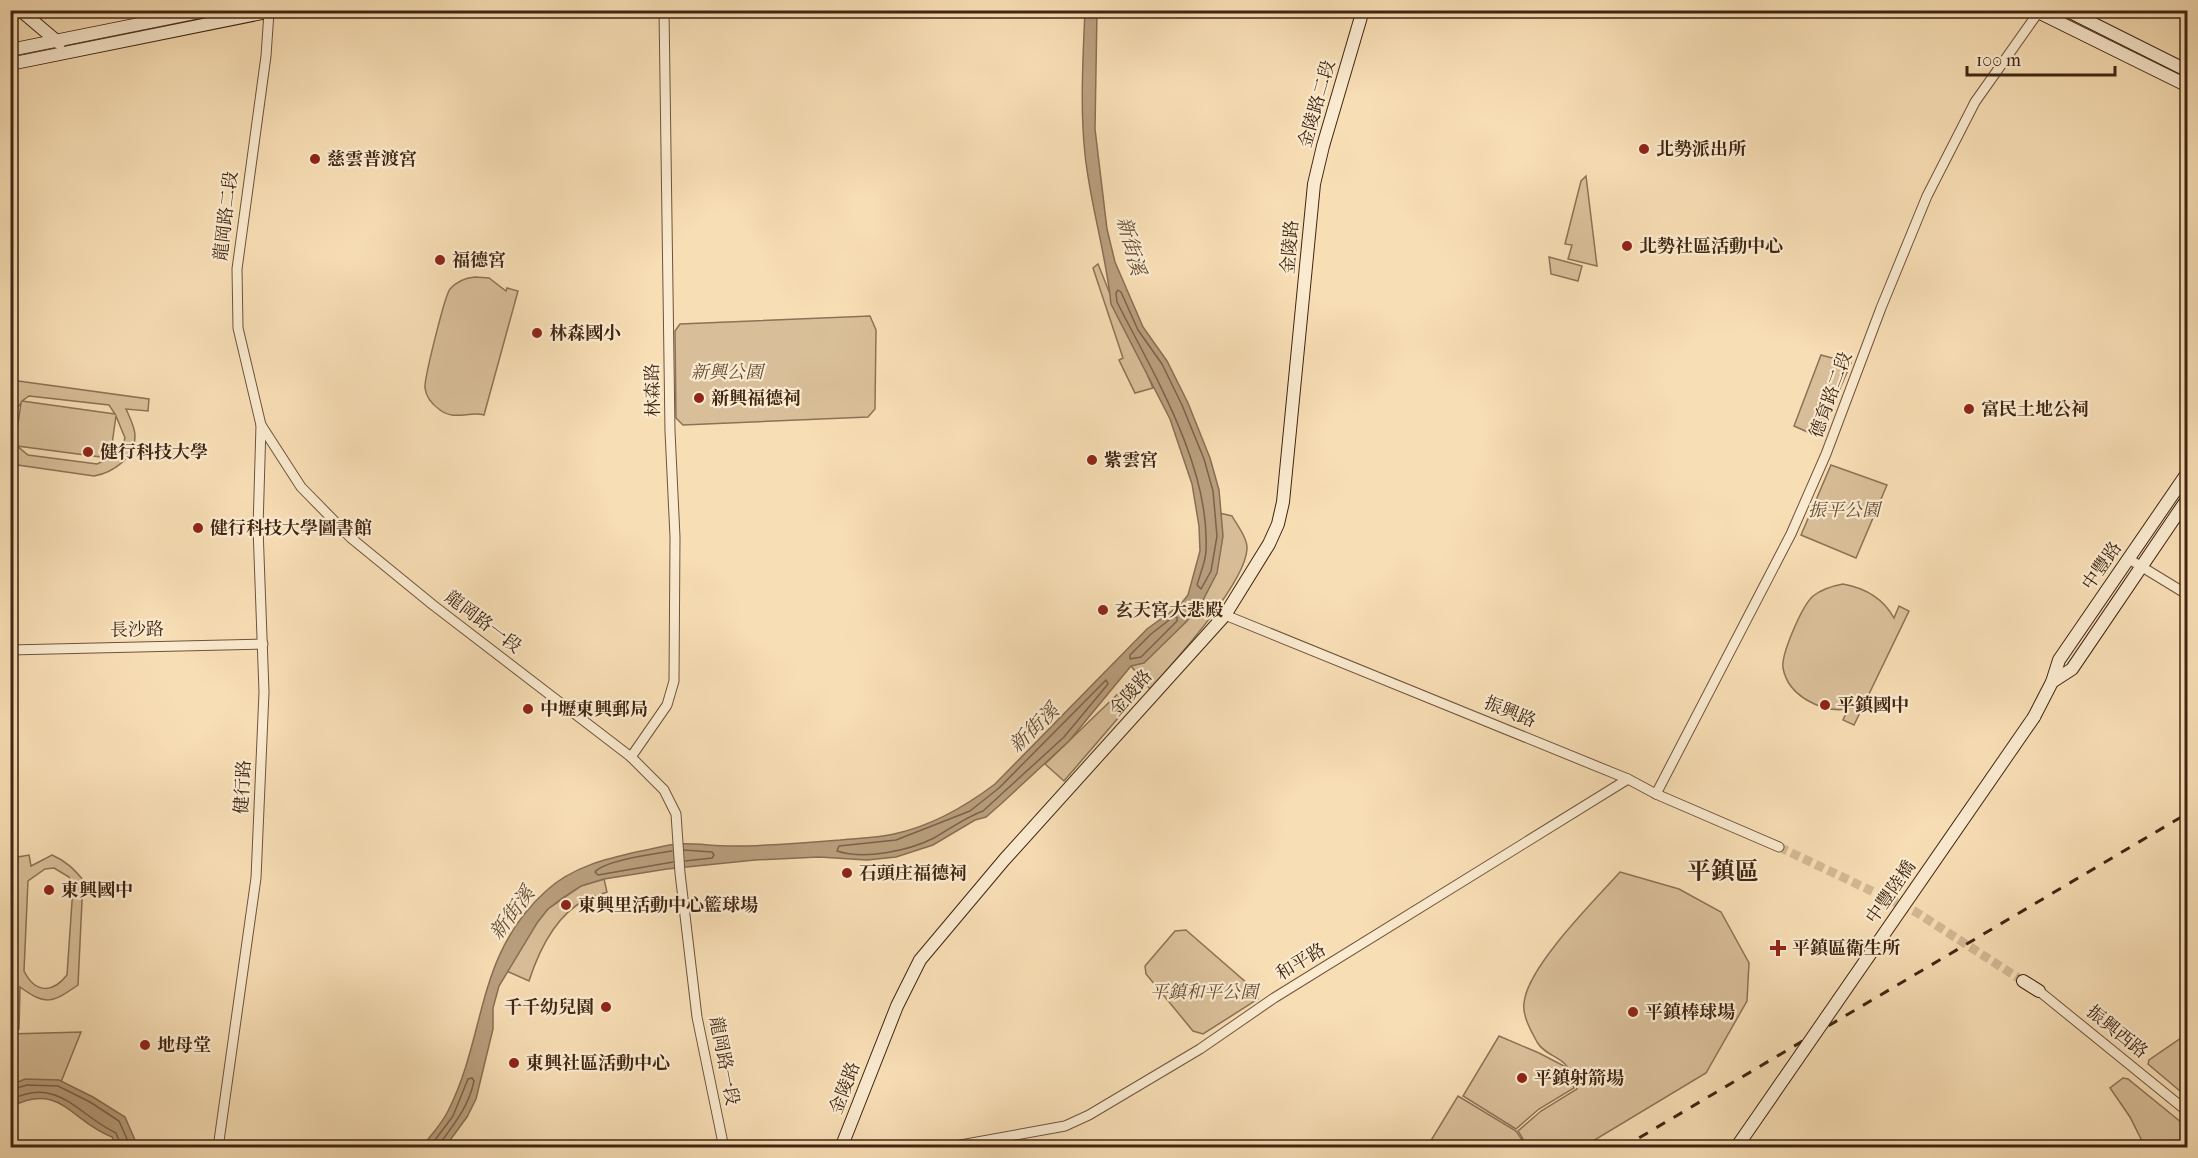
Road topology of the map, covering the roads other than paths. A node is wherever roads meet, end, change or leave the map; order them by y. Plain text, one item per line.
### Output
1 (20, 10) edge
2 (209, 10) edge
3 (664, 10) edge
4 (1363, 10) edge
5 (2066, 10) edge
6 (272, 11) edge
7 (2037, 11) edge
8 (57, 41) junction
9 (10, 50) edge
10 (68, 53) junction
11 (10, 64) edge
12 (2187, 71) edge
13 (2187, 86) edge
14 (1311, 210) joint
15 (261, 424) junction
16 (2187, 472) edge
17 (2187, 498) edge
18 (2129, 559) junction
19 (2141, 565) junction
20 (2187, 595) edge
21 (1225, 615) junction
22 (263, 644) junction
23 (10, 650) edge
24 (2052, 682) junction
25 (2034, 717) joint
26 (631, 757) junction
27 (1628, 778) junction
28 (1656, 794) junction
29 (1779, 847) tunnel mouth
30 (2023, 981) tunnel mouth
31 (2039, 991) joint
32 (2187, 1112) edge
33 (218, 1148) edge
34 (723, 1148) edge
35 (841, 1148) edge
36 (944, 1148) edge
37 (1736, 1148) edge

1 - 8 main road
2 - 8 main road
3 - 26 street, 林森路
4 - 14 main road, 金陵路二段
5 - 12 main road
6 - 10 main road
6 - 15 street, 龍岡路二段
7 - 13 main road
7 - 28 street, 德育路二段
8 - 9 main road
8 - 10 main road
10 - 11 main road
14 - 21 main road, 金陵路
15 - 22 street, 健行路
15 - 26 street, 龍岡路一段
16 - 18 main road, 中豐路
17 - 19 main road, 中豐路
18 - 19 street
18 - 24 main road, 中豐路
19 - 20 street
19 - 24 main road, 中豐路
21 - 27 street, 振興路
21 - 35 main road, 金陵路
22 - 23 street, 長沙路
22 - 33 street, 健行路
24 - 25 main road, 中豐路
25 - 37 main road, 中豐陸橋, bridge
26 - 34 street, 龍岡路一段
27 - 28 street, 振興路
27 - 36 street, 和平路
28 - 29 street, 振興路
30 - 31 main road, 振興西路
31 - 32 street, 振興西路

